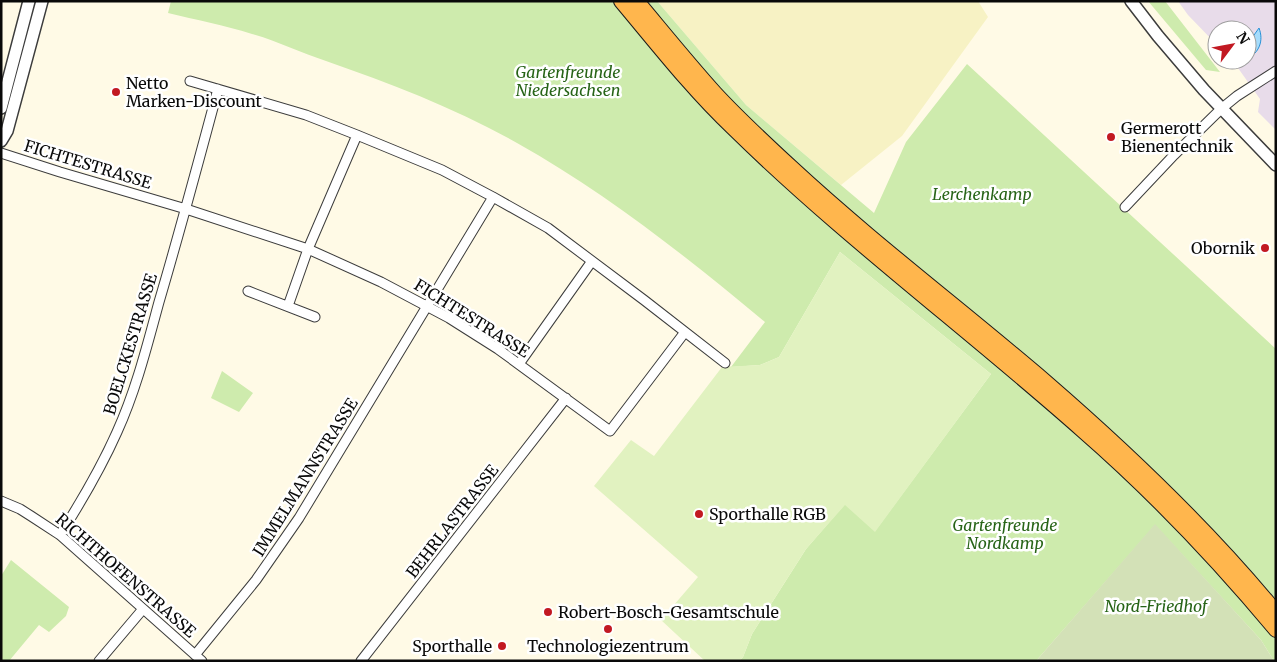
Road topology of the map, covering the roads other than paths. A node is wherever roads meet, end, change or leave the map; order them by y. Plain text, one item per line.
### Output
1 (29, 1) edge
2 (42, 1) edge
3 (621, 1) edge
4 (637, 1) edge
5 (1132, 1) edge
6 (1276, 71) edge
7 (190, 81) dead end
8 (218, 89) junction
9 (1, 108) edge
10 (1221, 109) junction
11 (357, 135) junction
12 (1, 141) edge
13 (1, 153) edge
14 (1276, 165) edge
15 (493, 197) junction
16 (1125, 207) dead end
17 (186, 209) junction
18 (308, 249) junction
19 (592, 261) junction
20 (248, 291) dead end
21 (288, 306) junction
22 (428, 306) junction
23 (315, 317) dead end
24 (685, 332) junction
25 (725, 363) dead end
26 (520, 364) junction
27 (566, 398) junction
28 (1, 501) edge
29 (60, 535) junction
30 (143, 609) junction
31 (1276, 612) edge
32 (1276, 630) edge
33 (198, 658) edge
34 (99, 661) edge
35 (361, 661) edge

1 - 9 street
2 - 12 street
3 - 32 highway
4 - 31 highway
5 - 10 street
6 - 10 street
7 - 8 street
8 - 11 street
8 - 17 street, BOELCKESTRASSE
10 - 14 street
10 - 16 street
11 - 15 street
11 - 18 street
13 - 17 street, FICHTESTRASSE
15 - 19 street
15 - 22 street, IMMELMANNSTRASSE
17 - 18 street, FICHTESTRASSE
17 - 29 street, BOELCKESTRASSE
18 - 21 street
18 - 22 street, FICHTESTRASSE
19 - 24 street
19 - 26 street
20 - 21 street
21 - 23 street
22 - 26 street, FICHTESTRASSE
22 - 33 street, IMMELMANNSTRASSE
24 - 25 street
24 - 27 street, FICHTESTRASSE
26 - 27 street, FICHTESTRASSE
27 - 35 street, BEHRLASTRASSE
28 - 29 street, RICHTHOFENSTRASSE
29 - 30 street, RICHTHOFENSTRASSE
30 - 33 street, RICHTHOFENSTRASSE
30 - 34 street

